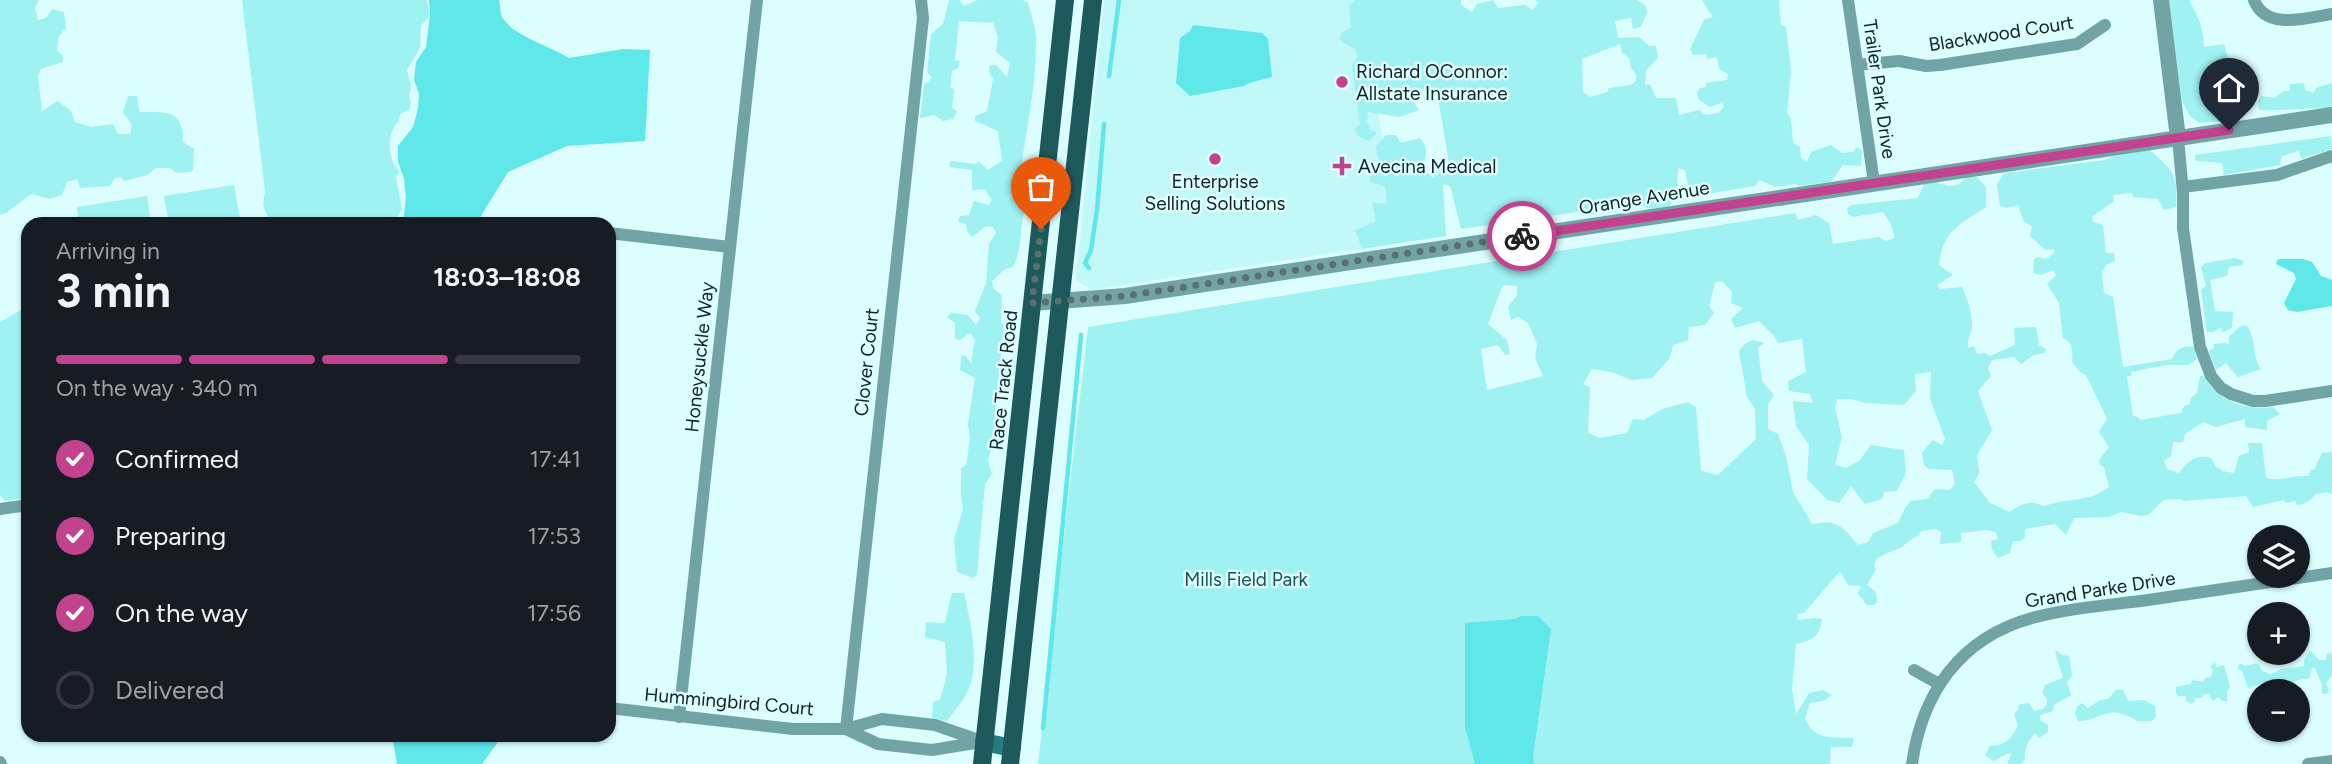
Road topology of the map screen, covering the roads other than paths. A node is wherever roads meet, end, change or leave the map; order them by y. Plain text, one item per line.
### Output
1 (757, 0) edge
2 (921, 0) edge
3 (1065, 0) edge
4 (1093, 0) edge
5 (1848, 0) edge
6 (2161, 0) edge
7 (2254, 0) edge
8 (2332, 14) edge
9 (2105, 25) dead end
10 (1857, 65) junction
11 (2332, 115) edge
12 (2178, 138) junction
13 (2332, 156) edge
14 (1874, 183) junction
15 (2183, 187) junction
16 (616, 234) edge
17 (730, 247) junction
18 (1060, 302) junction
19 (1032, 303) junction
20 (2332, 391) edge
21 (21, 506) edge
22 (0, 509) edge
23 (2332, 573) edge
24 (1914, 670) dead end
25 (1939, 684) junction
26 (616, 709) edge
27 (679, 717) junction
28 (846, 729) junction
29 (984, 741) junction
30 (1011, 756) edge
31 (2332, 761) edge
32 (982, 764) edge
33 (1912, 764) edge
34 (2308, 764) edge

1 - 17 street, Honeysuckle Way
2 - 28 street, Clover Court
3 - 19 main road, Race Track Road
4 - 18 main road
5 - 10 street, Trailer Park Drive
6 - 12 street
7 - 8 street
9 - 10 street, Blackwood Court
10 - 14 street, Trailer Park Drive
11 - 12 street, Orange Avenue
12 - 14 street, Orange Avenue
12 - 15 street
13 - 15 street
14 - 18 street, Orange Avenue
15 - 20 street
16 - 17 street
17 - 27 street, Honeysuckle Way
18 - 19 street, Orange Avenue
18 - 30 main road
19 - 29 main road, Race Track Road
21 - 22 street
23 - 25 street, Grand Parke Drive
24 - 25 street
25 - 33 street, Grand Parke Drive
26 - 27 street, Hummingbird Court
27 - 28 street, Hummingbird Court
28 - 29 street, Hummingbird Court
28 - 29 street, Hummingbird Court
29 - 30 main road
29 - 32 main road, Race Track Road
31 - 34 street

